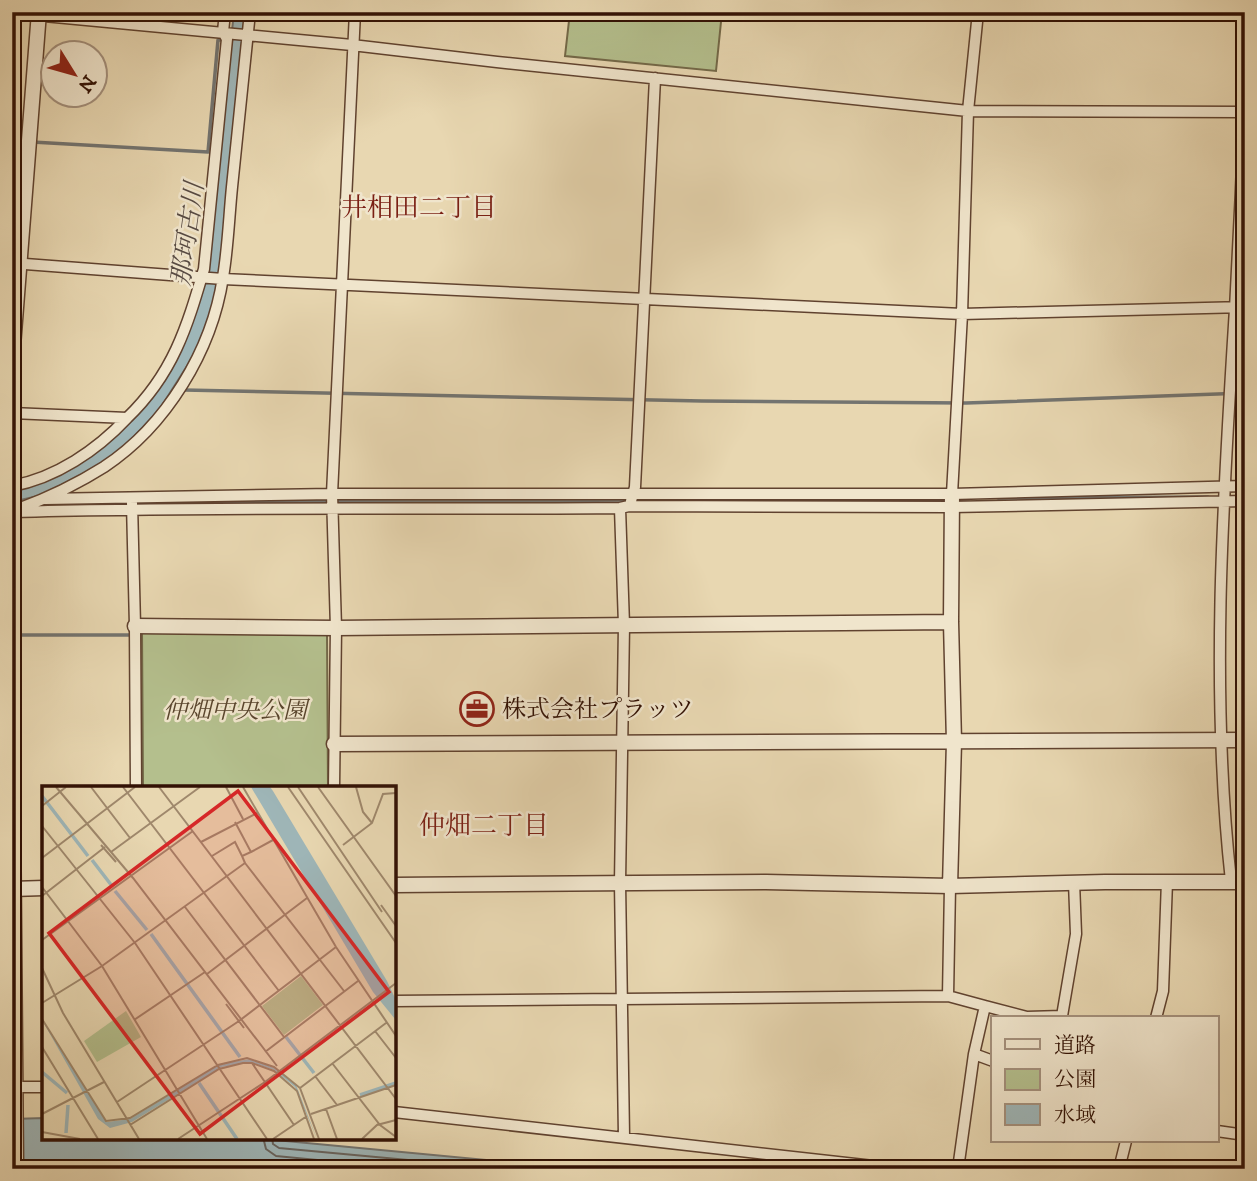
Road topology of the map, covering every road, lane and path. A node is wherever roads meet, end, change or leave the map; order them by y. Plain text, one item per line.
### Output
1 (225, 12) edge
2 (250, 12) edge
3 (355, 12) edge
4 (978, 12) edge
5 (12, 13) edge
6 (39, 13) edge
7 (223, 32) junction
8 (247, 35) junction
9 (352, 45) junction
10 (655, 78) junction
11 (1245, 97) edge
12 (968, 111) junction
13 (1244, 112) edge
14 (15, 264) edge
15 (202, 276) junction
16 (223, 279) junction
17 (341, 283) junction
18 (645, 298) junction
19 (1240, 307) edge
20 (962, 314) junction
21 (12, 359) edge
22 (12, 413) edge
23 (127, 418) junction
24 (12, 485) edge
25 (1245, 486) edge
26 (1223, 488) junction
27 (332, 494) junction
28 (632, 495) junction
29 (45, 499) junction
30 (952, 500) junction
31 (1245, 501) edge
32 (1223, 502) junction
33 (132, 503) junction
34 (624, 507) junction
35 (333, 510) junction
36 (12, 512) edge
37 (951, 622) junction
38 (624, 625) junction
39 (135, 626) junction
40 (336, 628) junction
41 (12, 692) edge
42 (1220, 740) junction
43 (1245, 740) edge
44 (954, 742) junction
45 (334, 744) junction
46 (622, 744) junction
47 (135, 786) edge
48 (334, 786) edge
49 (1167, 881) junction
50 (1238, 881) edge
51 (1074, 882) junction
52 (620, 883) junction
53 (396, 885) edge
54 (950, 886) junction
55 (42, 888) edge
56 (13, 889) edge
57 (948, 996) junction
58 (622, 999) junction
59 (396, 1001) edge
60 (985, 1006) junction
61 (1023, 1016) edge
62 (1062, 1016) edge
63 (1157, 1016) edge
64 (974, 1054) junction
65 (991, 1060) edge
66 (42, 1087) edge
67 (14, 1092) edge
68 (396, 1112) edge
69 (1218, 1131) edge
70 (1245, 1135) edge
71 (624, 1136) junction
72 (1126, 1142) edge
73 (16, 1169) edge
74 (900, 1169) edge
75 (958, 1169) edge
76 (1119, 1169) edge

1 - 7 street
2 - 8 street
3 - 9 street
4 - 12 street
5 - 6 street
6 - 7 street
6 - 14 street
7 - 8 street
7 - 15 street
8 - 9 street
8 - 16 street
9 - 10 street
9 - 17 street
10 - 12 street
10 - 18 street
11 - 13 street
12 - 13 street
12 - 20 street
13 - 19 street
14 - 15 street
14 - 21 street
15 - 16 street
15 - 23 street
16 - 17 street
16 - 29 street
17 - 18 street
17 - 27 street
18 - 20 street
18 - 28 street
19 - 20 street
19 - 26 street
20 - 30 street
22 - 23 street
23 - 24 street
25 - 26 street
26 - 30 street
26 - 32 street
27 - 28 street
27 - 33 street
27 - 35 street
28 - 30 street
28 - 34 street
29 - 33 street
29 - 36 street
30 - 32 street
30 - 34 street
30 - 37 street
31 - 32 street
32 - 42 street
33 - 35 street
33 - 36 street
33 - 39 street
34 - 35 street
34 - 38 street
35 - 40 street
37 - 38 street
37 - 44 street
38 - 40 street
38 - 46 street
39 - 40 street
39 - 47 street
40 - 45 street
41 - 56 street
42 - 43 street
42 - 44 street
42 - 50 street
44 - 46 street
44 - 54 street
45 - 46 street
45 - 48 street
46 - 52 street
49 - 50 street
49 - 51 street
49 - 63 street
51 - 54 street
51 - 62 street
52 - 53 street
52 - 54 street
52 - 58 street
54 - 57 street
55 - 56 street
56 - 67 street
57 - 58 street
57 - 60 street
58 - 59 street
58 - 71 street
60 - 61 street
60 - 64 street
64 - 65 street
64 - 75 street
66 - 67 street
67 - 73 street
68 - 71 street
69 - 70 street
71 - 74 street
72 - 76 street

